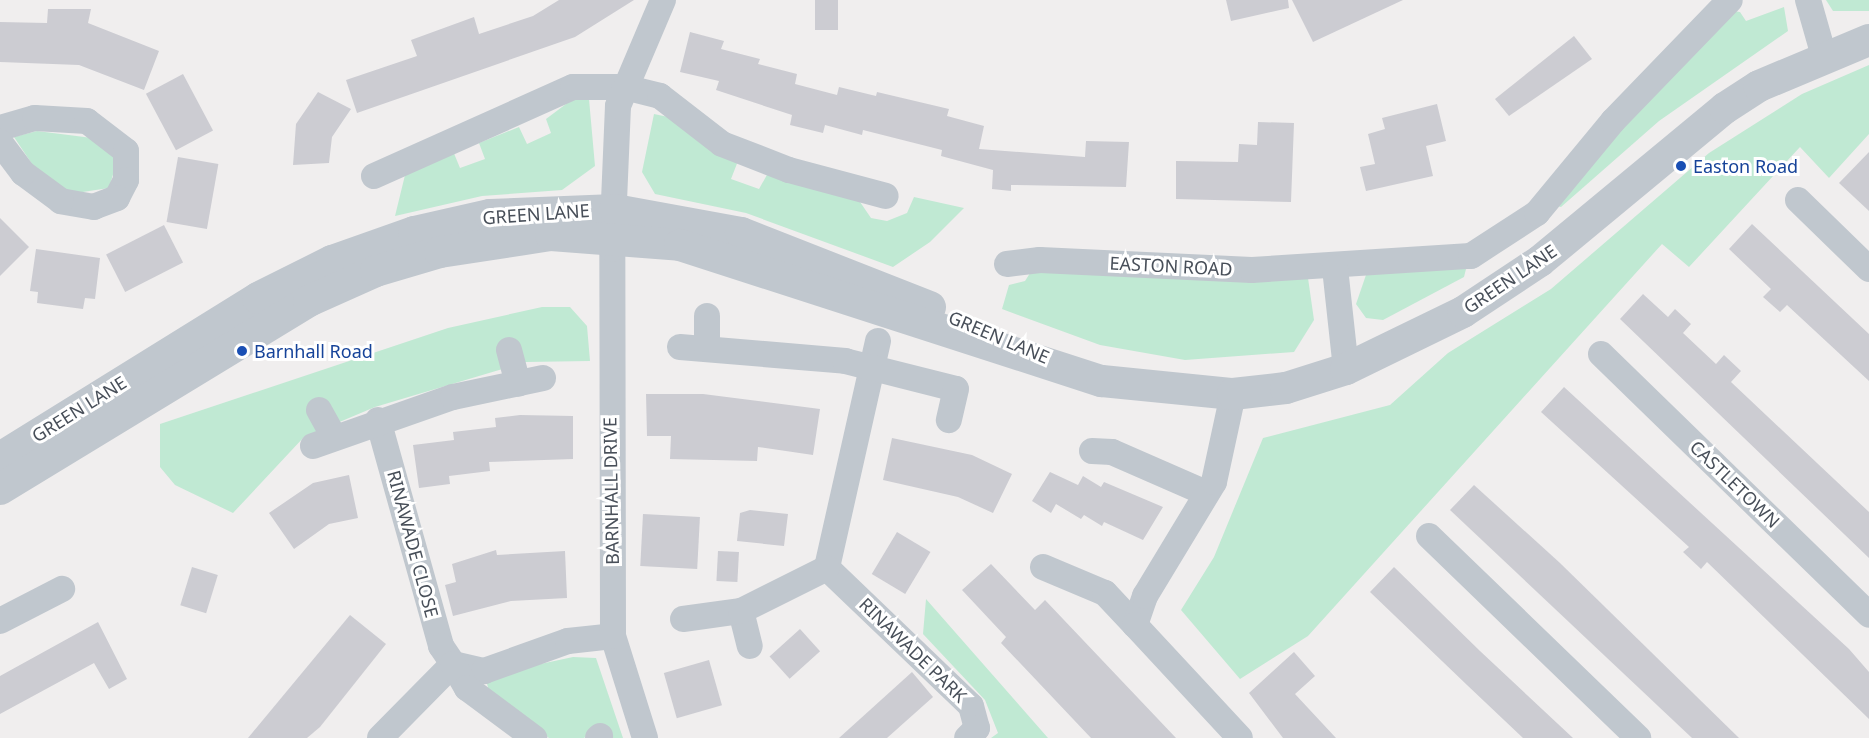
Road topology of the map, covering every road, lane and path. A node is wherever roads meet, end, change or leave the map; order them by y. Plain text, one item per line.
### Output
1 (663, 0) edge
2 (1730, 0) edge
3 (1808, 0) edge
4 (1869, 40) edge
5 (1824, 56) junction
6 (624, 87) junction
7 (0, 128) edge
8 (0, 142) edge
9 (374, 176) dead end
10 (886, 196) dead end
11 (1798, 200) dead end
12 (614, 224) junction
13 (1007, 264) dead end
14 (1335, 268) junction
15 (1869, 269) edge
16 (707, 316) dead end
17 (878, 341) dead end
18 (680, 347) dead end
19 (509, 350) dead end
20 (707, 350) junction
21 (1601, 354) dead end
22 (871, 366) junction
23 (1346, 369) junction
24 (543, 378) dead end
25 (1101, 381) junction
26 (518, 384) junction
27 (1233, 394) junction
28 (132, 410) junction
29 (319, 410) dead end
30 (378, 420) junction
31 (949, 420) dead end
32 (39, 434) junction
33 (1092, 451) dead end
34 (1, 481) edge
35 (1206, 493) junction
36 (1429, 536) dead end
37 (1043, 567) dead end
38 (827, 568) junction
39 (62, 589) dead end
40 (741, 611) junction
41 (1869, 615) edge
42 (683, 619) dead end
43 (0, 621) edge
44 (1136, 625) junction
45 (614, 636) junction
46 (750, 646) dead end
47 (453, 664) junction
48 (381, 738) edge
49 (534, 738) edge
50 (645, 738) edge
51 (967, 738) edge
52 (1240, 738) edge
53 (1638, 738) edge

1 - 6 street, BARNHALL DRIVE
2 - 14 street, EASTON ROAD
3 - 5 street
4 - 5 street, GREEN LANE
5 - 23 street, GREEN LANE
6 - 9 street
6 - 10 street
6 - 12 street, BARNHALL DRIVE
7 - 8 street
11 - 15 street
12 - 25 street, GREEN LANE
12 - 25 street, GREEN LANE
12 - 28 street, GREEN LANE
12 - 32 street, GREEN LANE
12 - 45 street, BARNHALL DRIVE
13 - 14 street, EASTON ROAD
14 - 23 street
16 - 20 street
17 - 22 street
18 - 20 street
19 - 26 street
20 - 22 street
21 - 41 street, CASTLETOWN
22 - 31 street
22 - 38 street
23 - 27 street, GREEN LANE
24 - 26 street
25 - 27 street, GREEN LANE
26 - 30 street
27 - 35 street
28 - 32 street
28 - 34 street, GREEN LANE
29 - 30 street
30 - 47 street, RINAWADE CLOSE
32 - 34 street, GREEN LANE
33 - 35 street
35 - 44 street
36 - 53 street
37 - 44 street
38 - 40 street
38 - 51 street, RINAWADE PARK
39 - 43 street
40 - 42 street
40 - 46 street
44 - 52 street
45 - 47 street
45 - 50 street, BARNHALL DRIVE
47 - 48 street
47 - 49 street, RINAWADE CLOSE

